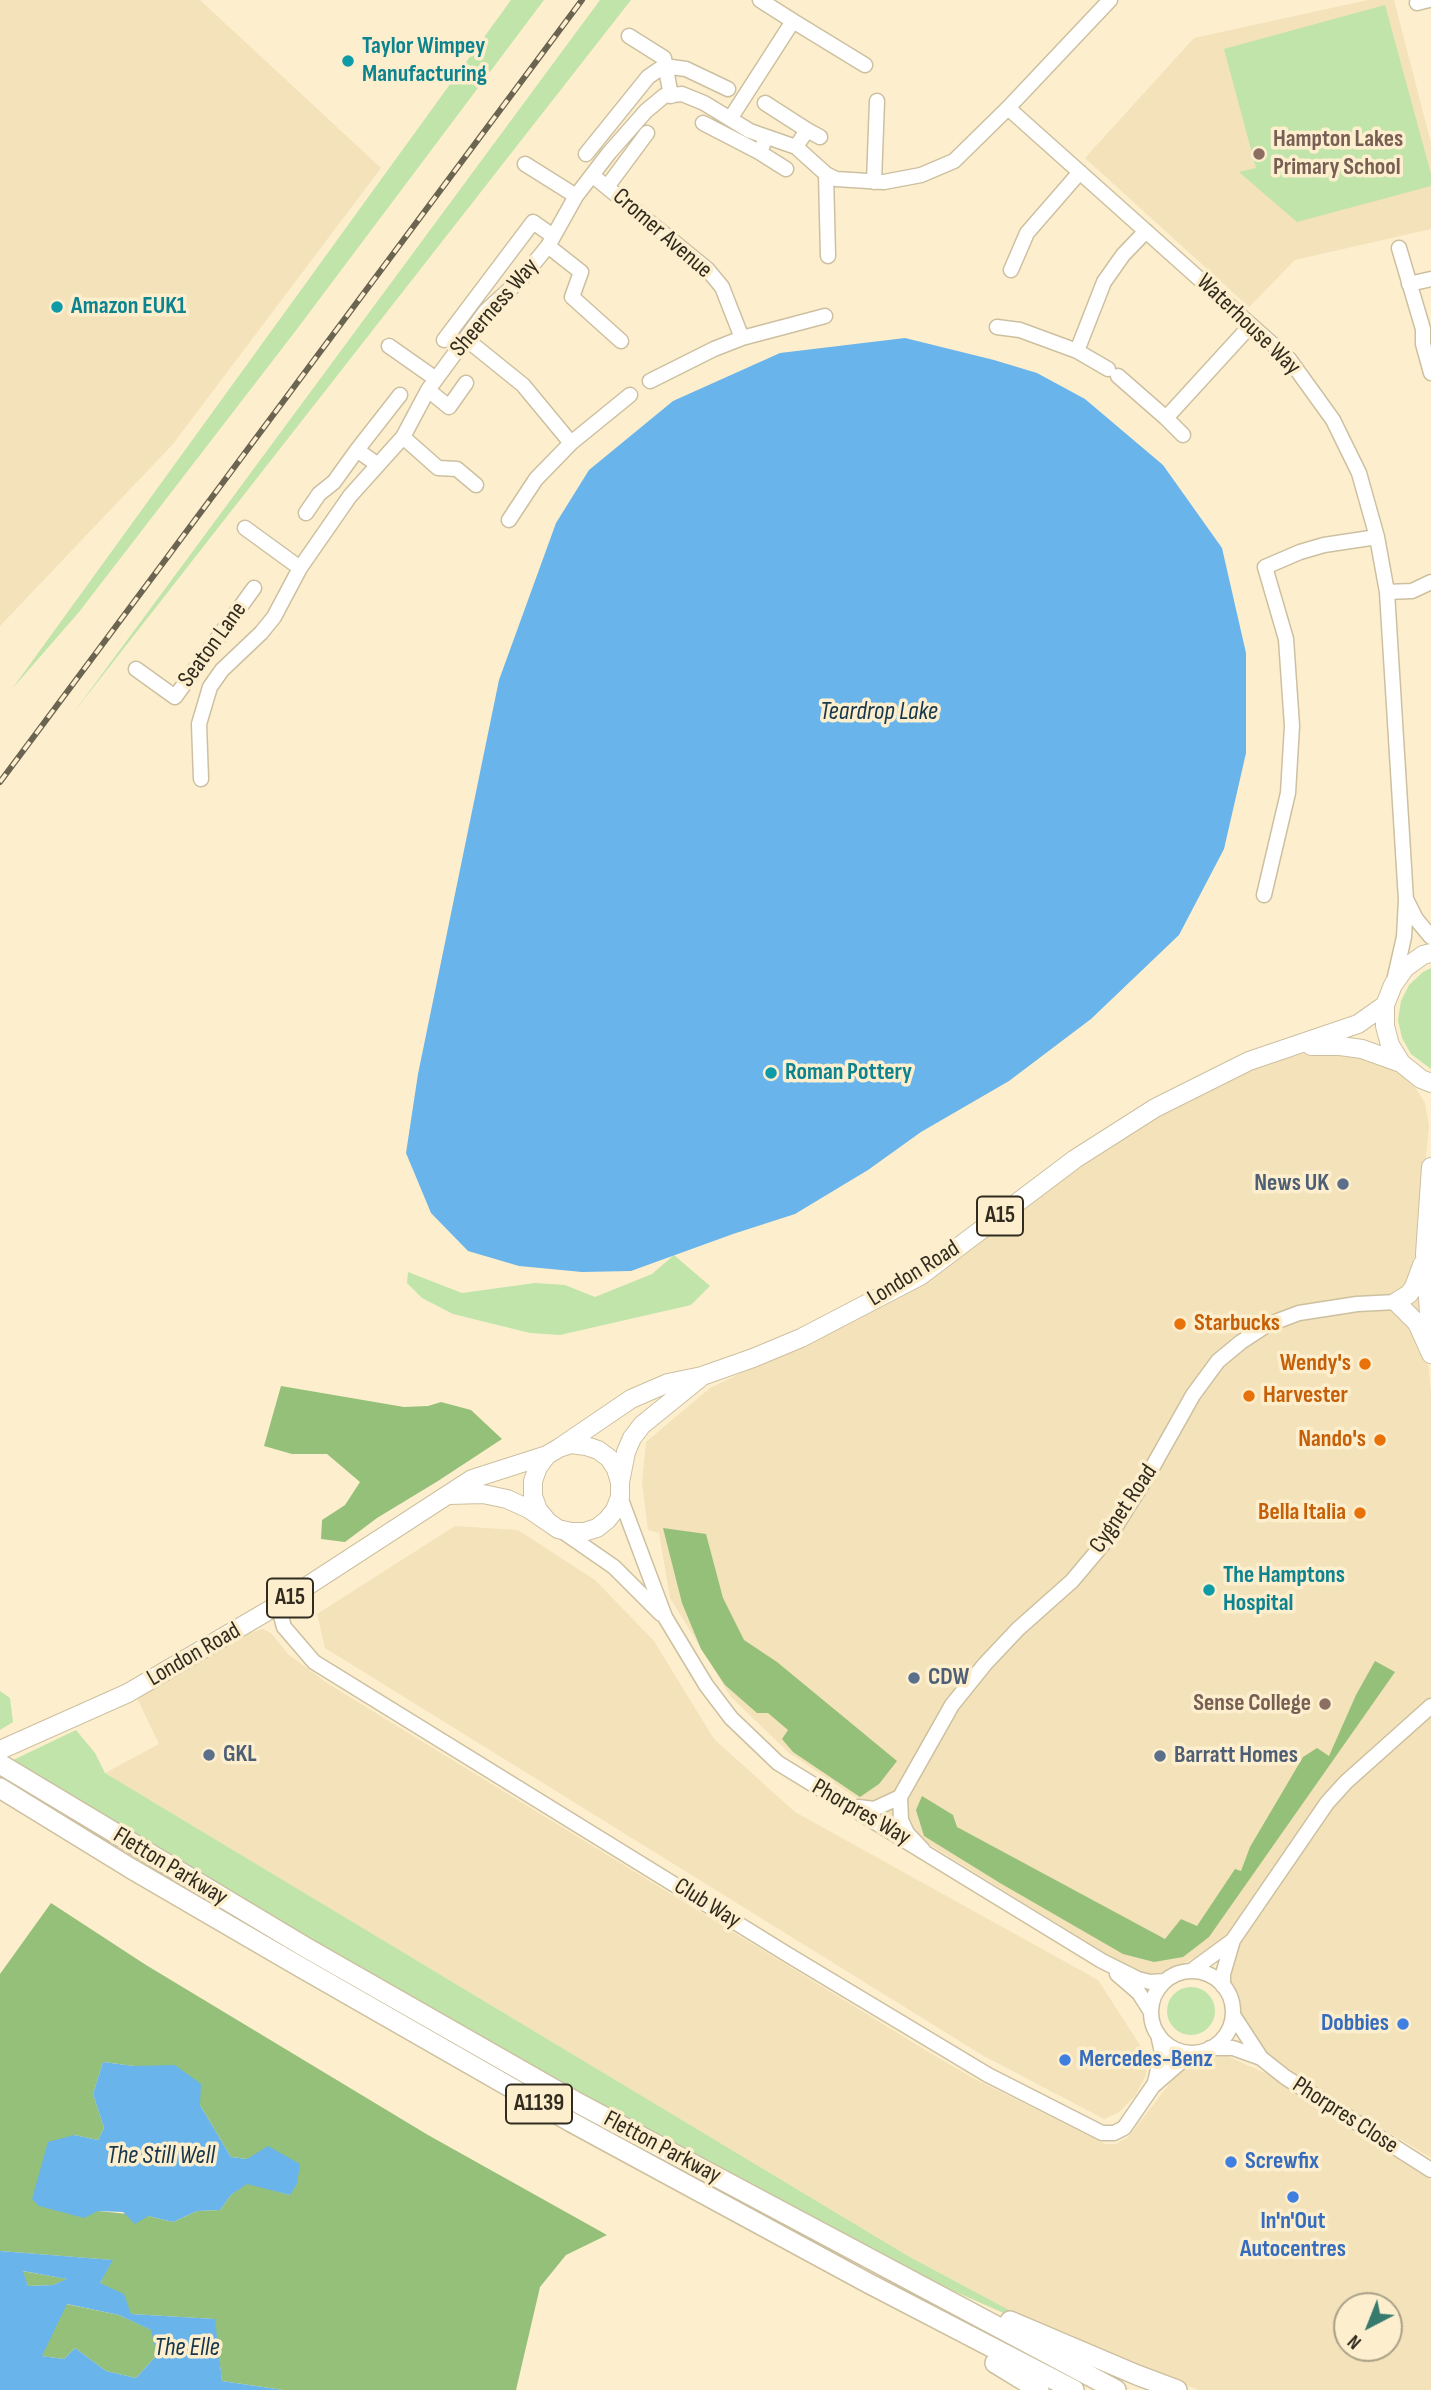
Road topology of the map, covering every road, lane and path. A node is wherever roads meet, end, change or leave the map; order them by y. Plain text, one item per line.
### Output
1 (760, 0) edge
2 (1110, 0) edge
3 (793, 21) junction
4 (629, 36) dead end
5 (865, 65) dead end
6 (664, 66) junction
7 (728, 89) dead end
8 (671, 96) junction
9 (877, 101) dead end
10 (765, 103) dead end
11 (1008, 108) junction
12 (730, 119) junction
13 (703, 123) dead end
14 (647, 133) dead end
15 (768, 138) junction
16 (796, 147) junction
17 (759, 152) junction
18 (586, 154) dead end
19 (525, 164) dead end
20 (786, 169) dead end
21 (1080, 172) junction
22 (826, 174) junction
23 (592, 175) junction
24 (874, 182) junction
25 (607, 187) junction
26 (576, 195) junction
27 (1146, 231) junction
28 (551, 241) junction
29 (1399, 248) dead end
30 (828, 256) dead end
31 (1011, 270) dead end
32 (493, 274) junction
33 (1431, 279) edge
34 (1409, 284) junction
35 (509, 290) junction
36 (825, 316) dead end
37 (1251, 325) junction
38 (997, 327) dead end
39 (742, 338) junction
40 (466, 339) junction
41 (444, 340) dead end
42 (621, 341) dead end
43 (389, 346) dead end
44 (1077, 351) junction
45 (1431, 373) edge
46 (650, 381) dead end
47 (466, 383) dead end
48 (432, 384) junction
49 (400, 395) dead end
50 (630, 395) dead end
51 (1166, 418) junction
52 (1183, 435) dead end
53 (403, 436) junction
54 (571, 443) junction
55 (357, 450) junction
56 (378, 465) junction
57 (476, 485) dead end
58 (306, 513) dead end
59 (509, 520) dead end
60 (245, 528) dead end
61 (1377, 537) junction
62 (300, 568) junction
63 (1431, 582) edge
64 (254, 589) dead end
65 (1387, 592) junction
66 (205, 654) junction
67 (136, 669) dead end
68 (222, 670) junction
69 (201, 779) dead end
70 (1269, 890) dead end
71 (1406, 900) junction
72 (1431, 937) edge
73 (1431, 953) edge
74 (1393, 985) junction
75 (1385, 1005) junction
76 (1294, 1047) junction
77 (1401, 1063) junction
78 (1426, 1081) edge
79 (1431, 1101) edge
80 (1431, 1167) edge
81 (1425, 1254) junction
82 (1396, 1302) junction
83 (1431, 1342) edge
84 (1431, 1354) edge
85 (702, 1376) junction
86 (553, 1452) junction
87 (620, 1490) junction
88 (447, 1494) junction
89 (553, 1525) junction
90 (278, 1605) junction
91 (665, 1617) junction
92 (1431, 1706) edge
93 (1431, 1720) edge
94 (0, 1750) edge
95 (1381, 1751) junction
96 (0, 1764) edge
97 (8, 1793) edge
98 (900, 1797) junction
99 (838, 1801) junction
100 (852, 1807) junction
101 (923, 1850) junction
102 (958, 1875) junction
103 (1233, 1940) junction
104 (1102, 1961) junction
105 (1191, 1971) junction
106 (1165, 1981) junction
107 (1223, 1986) junction
108 (1151, 2012) junction
109 (1233, 2015) junction
110 (1158, 2035) junction
111 (1210, 2048) junction
112 (1191, 2053) junction
113 (1261, 2058) junction
114 (1153, 2087) junction
115 (1431, 2170) edge
116 (877, 2264) junction
117 (868, 2283) junction
118 (1039, 2390) edge
119 (1074, 2390) edge
120 (1116, 2390) edge
121 (1177, 2390) edge

1 - 3 street
2 - 11 street
3 - 5 street
3 - 12 street
4 - 6 street
6 - 7 street
6 - 8 street
6 - 18 street
8 - 12 street
8 - 23 street, Sheerness Way
9 - 24 street
10 - 16 street
11 - 21 street, Waterhouse Way
11 - 24 street
12 - 15 street
13 - 17 street
14 - 25 street
15 - 16 street
15 - 17 street
16 - 22 street
17 - 20 street
19 - 26 street
21 - 27 street, Waterhouse Way
21 - 31 street
22 - 24 street
22 - 30 street
23 - 25 street, Cromer Avenue
23 - 26 street, Sheerness Way
25 - 39 street, Cromer Avenue
26 - 28 street, Sheerness Way
27 - 37 street, Waterhouse Way
27 - 44 street
28 - 32 street, Sheerness Way
28 - 35 street, Sheerness Way
28 - 42 street
29 - 34 street
32 - 35 street
32 - 41 street, Sheerness Way
33 - 34 street
34 - 45 street
35 - 40 street, Sheerness Way
36 - 39 street
37 - 51 street
37 - 61 street, Waterhouse Way
38 - 44 street
39 - 46 street
40 - 48 street, Sheerness Way
40 - 54 street
43 - 48 street, Sheerness Way
44 - 51 street
47 - 48 street
48 - 53 street, Sheerness Way
49 - 55 street
50 - 54 street
51 - 52 street
53 - 56 street, Sheerness Way
53 - 57 street
54 - 59 street
55 - 56 street
55 - 58 street
56 - 62 street, Sheerness Way
60 - 62 street
61 - 65 street, Waterhouse Way
61 - 70 street
62 - 68 street, Sheerness Way
63 - 65 street
64 - 66 street, Seaton Lane
65 - 71 street, Waterhouse Way
66 - 67 street, Seaton Lane
66 - 68 street
68 - 69 street, Sheerness Way
71 - 72 street, Waterhouse Way
71 - 74 street, Waterhouse Way
73 - 74 main road
74 - 75 main road
75 - 76 main road, London Road / A15
75 - 77 main road
76 - 77 main road, London Road / A15
76 - 85 main road, London Road / A15
77 - 78 main road
78 - 79 main road
80 - 81 main road
81 - 82 main road
81 - 83 main road
82 - 84 main road
82 - 98 street, Cygnet Road
85 - 86 main road, London Road / A15
85 - 87 main road, London Road / A15
86 - 87 main road, A15
86 - 88 main road, London Road / A15
86 - 89 main road
87 - 89 main road, A15
87 - 91 street, Phorpres Way
88 - 89 main road
88 - 90 main road, London Road / A15
89 - 91 street, Phorpres Way
90 - 94 main road, London Road / A15
90 - 114 street, Club Way
91 - 99 street, Phorpres Way
92 - 95 street
93 - 95 street
95 - 103 street
96 - 116 highway, Fletton Parkway / A1139
97 - 117 highway, Fletton Parkway / A1139
98 - 100 street
98 - 101 street
99 - 100 street, Phorpres Way
99 - 102 street
100 - 101 street, Phorpres Way
101 - 102 street, Phorpres Way
102 - 104 street, Phorpres Way
103 - 105 street
103 - 107 street
104 - 106 street, Phorpres Way
104 - 108 street, Phorpres Way
105 - 106 street
105 - 107 street
106 - 108 street
107 - 109 street
108 - 110 street
109 - 111 street
109 - 113 street, Phorpres Close
110 - 112 street
110 - 114 street, Club Way
111 - 112 street
111 - 113 street, Phorpres Close
112 - 114 street, Club Way
113 - 115 street, Phorpres Close
116 - 120 highway, Fletton Parkway / A1139
116 - 121 highway
117 - 118 highway
117 - 119 highway, Fletton Parkway / A1139

